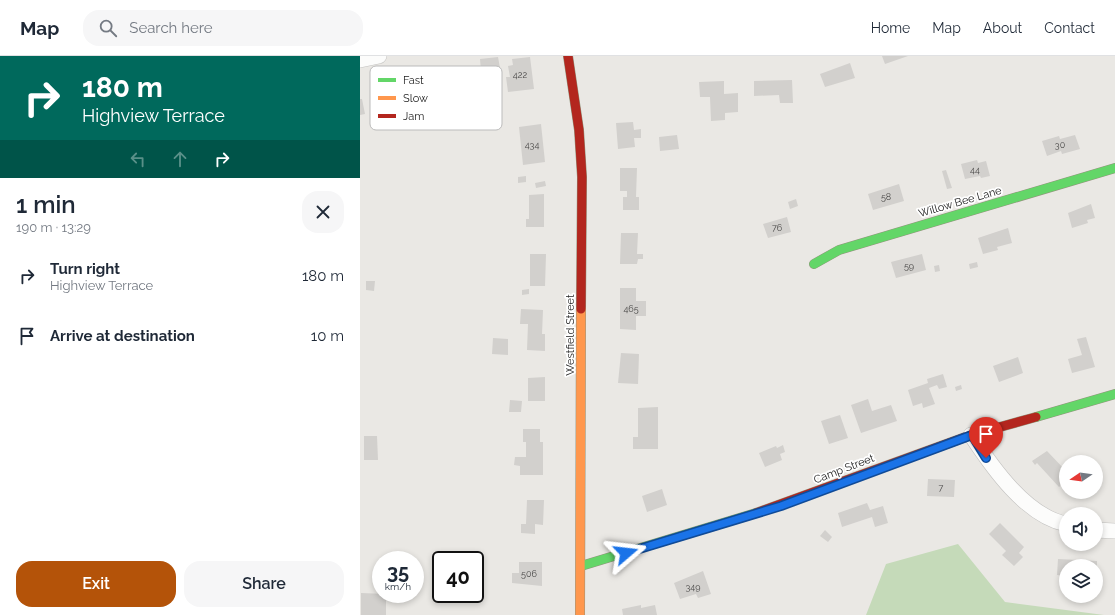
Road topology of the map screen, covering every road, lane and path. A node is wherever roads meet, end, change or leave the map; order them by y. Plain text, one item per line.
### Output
1 (379, 56) edge
2 (568, 56) edge
3 (360, 60) edge
4 (1115, 168) edge
5 (814, 264) dead end
6 (1115, 394) edge
7 (972, 435) junction
8 (1059, 523) edge
9 (1103, 530) edge
10 (1115, 531) edge
11 (581, 566) junction
12 (580, 615) edge

1 - 3 street
2 - 11 street, Westfield Street
4 - 5 street, Willow Bee Lane
6 - 7 street, Camp Street
7 - 8 street
7 - 11 street, Camp Street
9 - 10 street
11 - 12 street, Westfield Street

